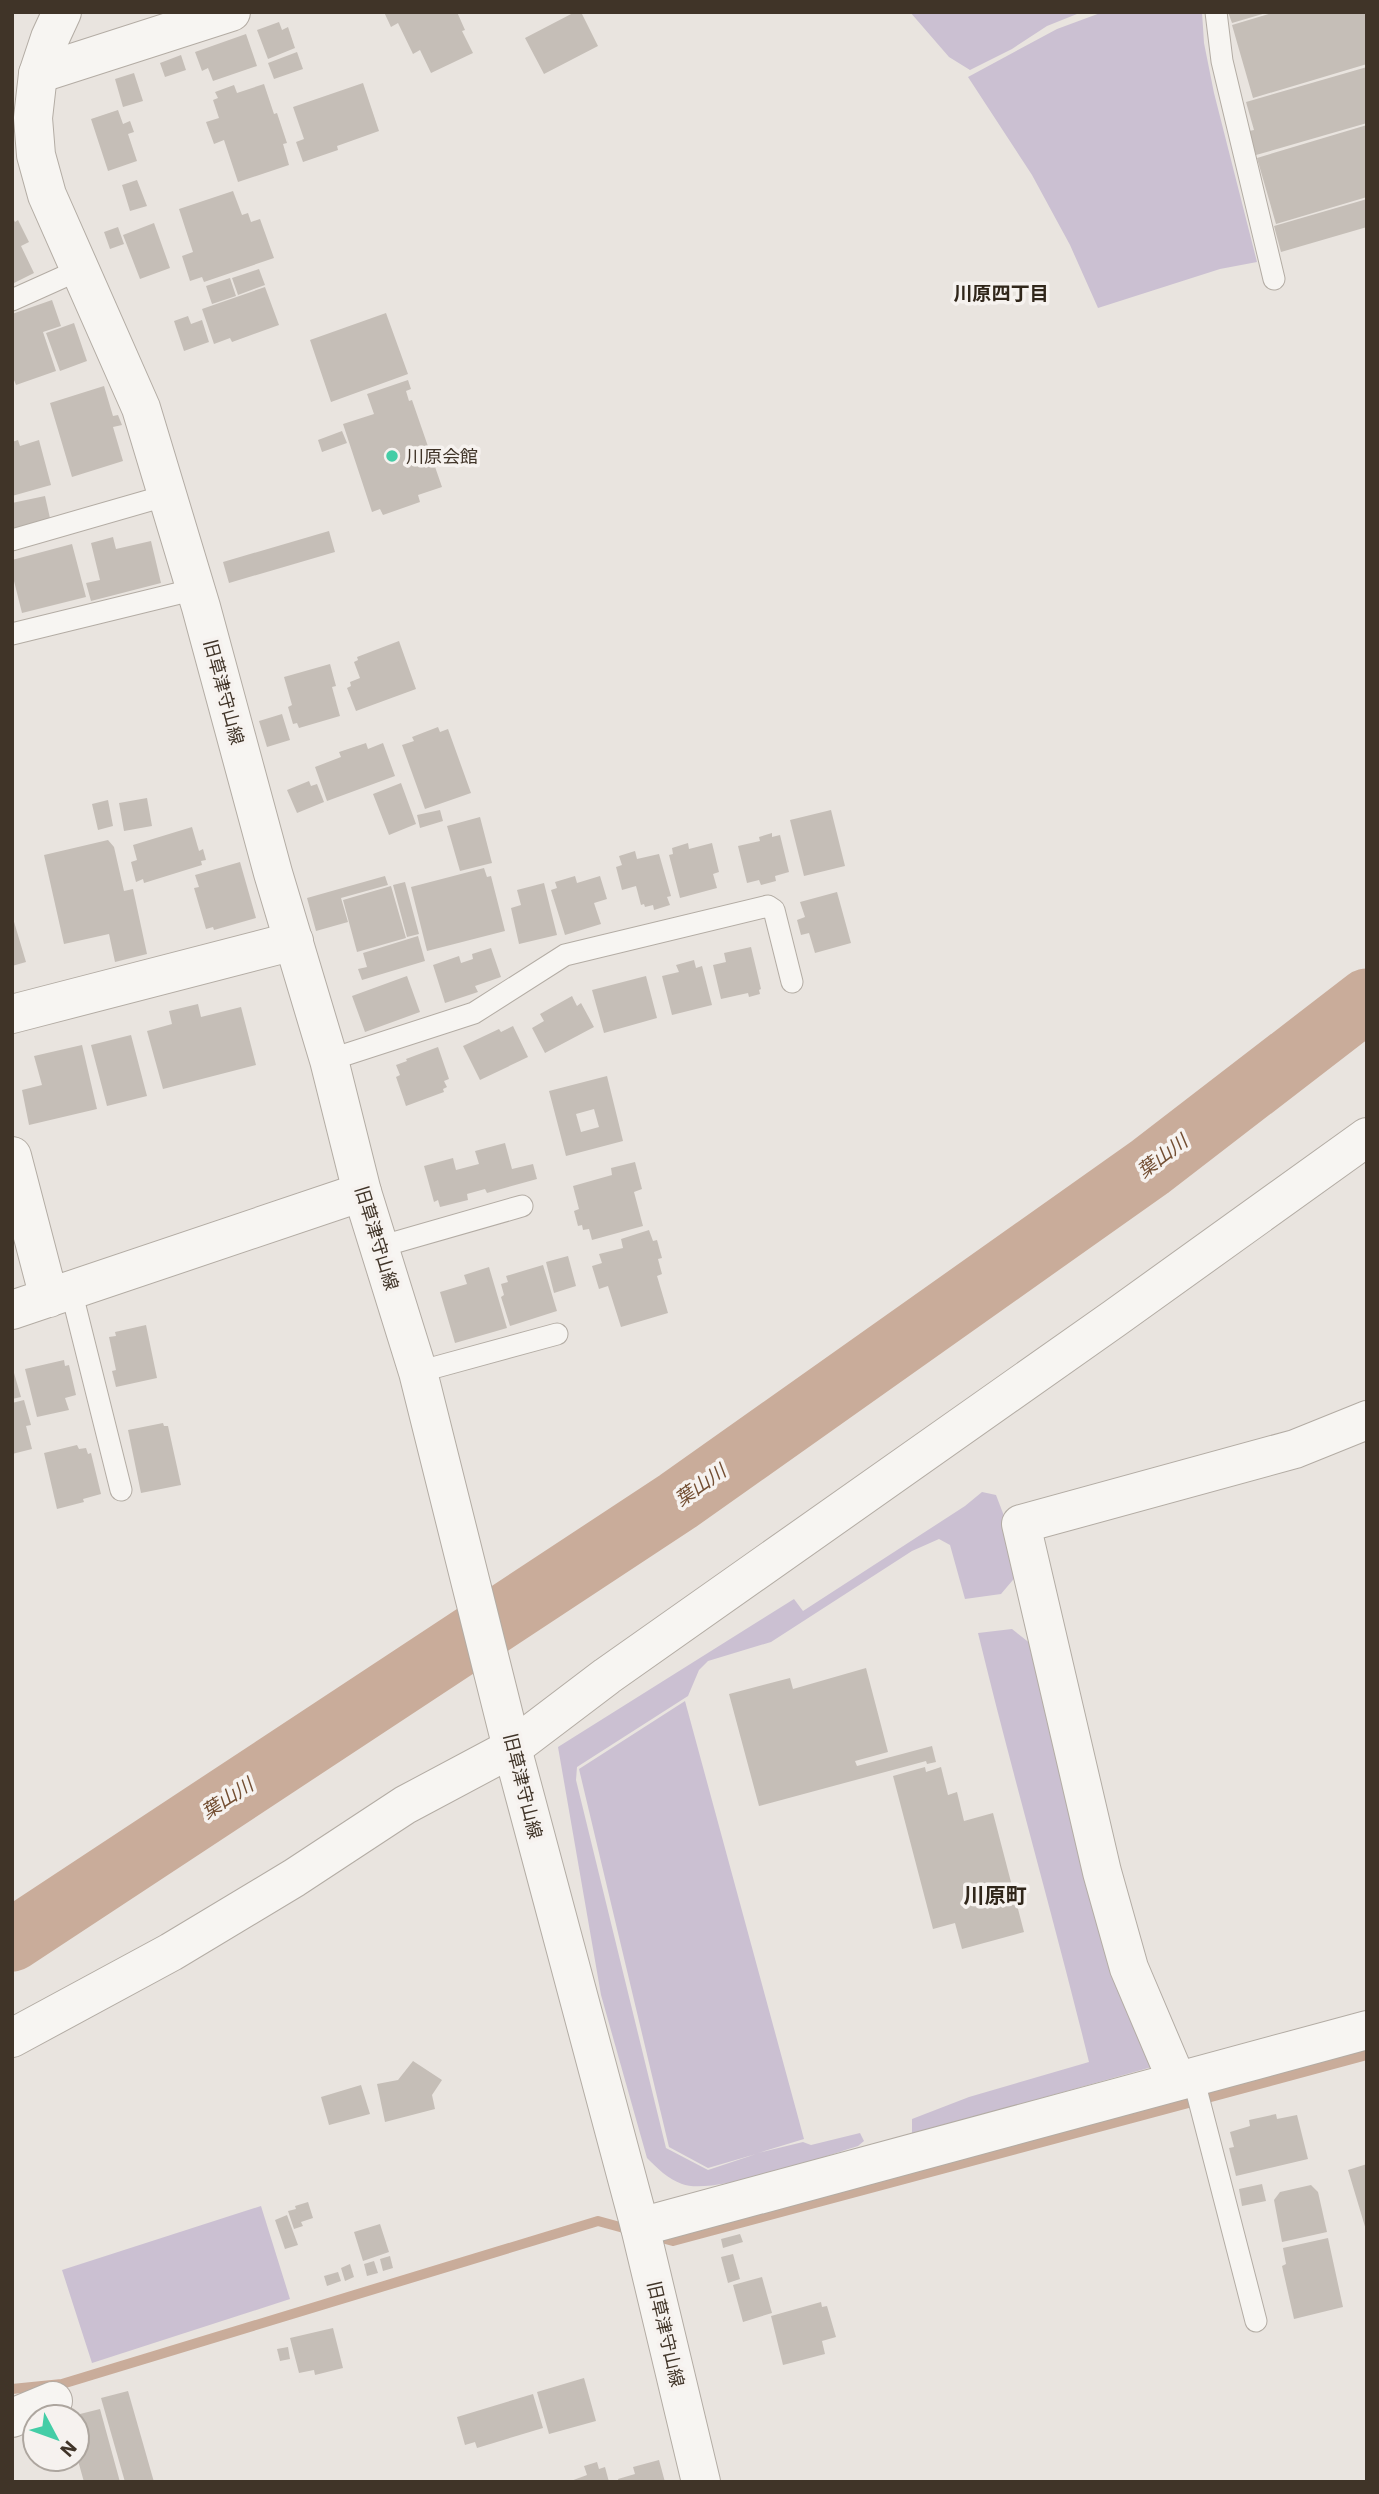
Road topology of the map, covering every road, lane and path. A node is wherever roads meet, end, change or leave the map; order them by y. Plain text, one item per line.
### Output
1 (62, 12) edge
2 (231, 12) edge
3 (1216, 12) edge
4 (25, 79) edge
5 (81, 269) junction
6 (1274, 279) dead end
7 (12, 300) edge
8 (168, 495) junction
9 (12, 540) edge
10 (196, 589) junction
11 (12, 634) edge
12 (294, 941) junction
13 (792, 982) dead end
14 (12, 1014) edge
15 (329, 1060) junction
16 (1367, 1137) edge
17 (12, 1156) edge
18 (362, 1192) junction
19 (522, 1206) dead end
20 (379, 1247) junction
21 (60, 1294) junction
22 (12, 1310) edge
23 (557, 1334) dead end
24 (418, 1372) junction
25 (1367, 1420) edge
26 (121, 1490) dead end
27 (510, 1740) junction
28 (1367, 2029) edge
29 (12, 2038) edge
30 (1185, 2079) junction
31 (640, 2227) junction
32 (1256, 2321) dead end
33 (53, 2401) dead end
34 (12, 2418) edge
35 (701, 2482) edge

1 - 4 street, 旧草津守山線
2 - 4 street
3 - 6 lane
4 - 5 street, 旧草津守山線
5 - 7 lane
5 - 8 street, 旧草津守山線
8 - 9 lane
8 - 10 street, 旧草津守山線
10 - 11 lane
10 - 12 street, 旧草津守山線
12 - 14 street
12 - 15 street, 旧草津守山線
13 - 15 lane
15 - 18 street, 旧草津守山線
16 - 27 street
17 - 21 street
18 - 20 street, 旧草津守山線
18 - 21 street
19 - 20 lane
20 - 24 street, 旧草津守山線
21 - 22 street
21 - 26 lane
23 - 24 lane
24 - 27 street, 旧草津守山線
25 - 30 street
27 - 29 street
27 - 31 street, 旧草津守山線
28 - 30 street
30 - 31 street
30 - 32 lane
31 - 35 street, 旧草津守山線
33 - 34 street

